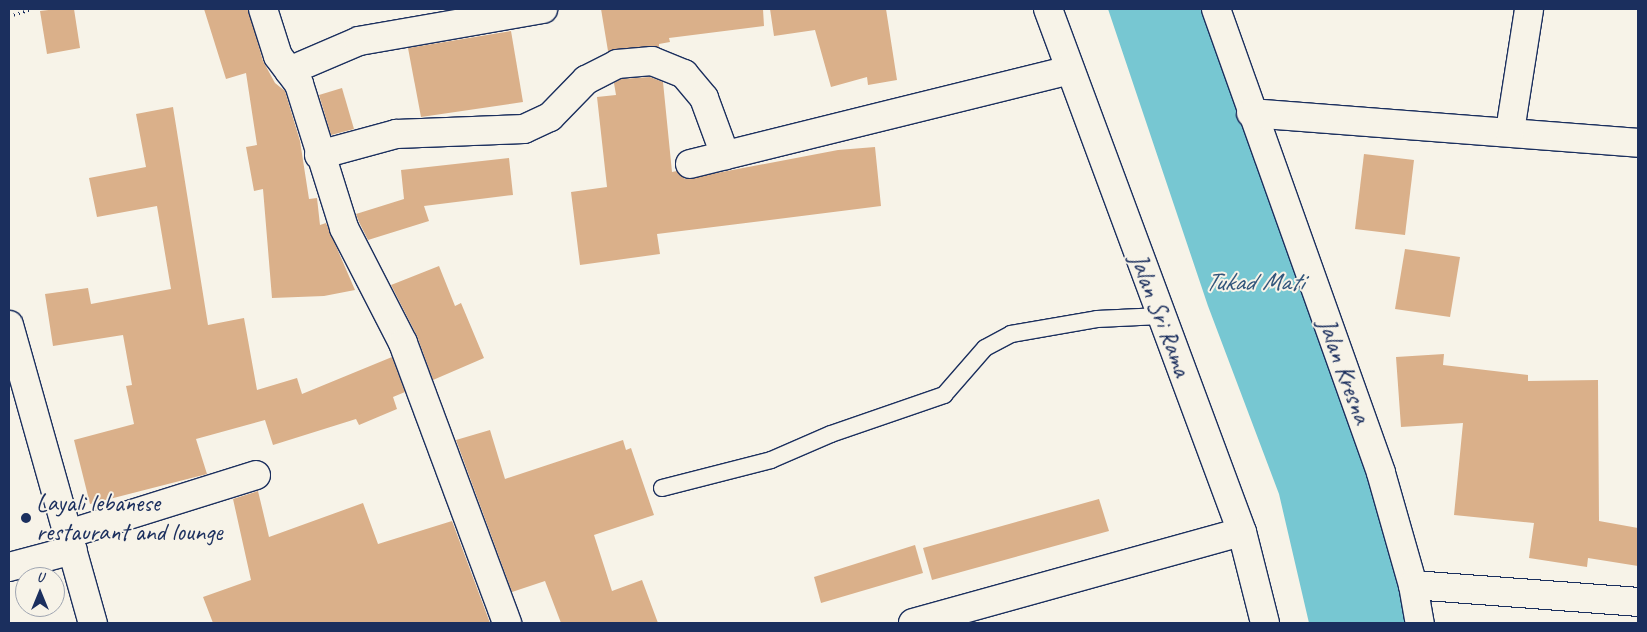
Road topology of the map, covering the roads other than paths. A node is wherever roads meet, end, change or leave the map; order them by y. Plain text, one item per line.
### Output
1 (263, 9) edge
2 (543, 9) edge
3 (1048, 9) edge
4 (1216, 9) edge
5 (1529, 9) edge
6 (1069, 70) junction
7 (290, 72) junction
8 (1251, 113) junction
9 (1510, 131) junction
10 (1638, 143) edge
11 (319, 155) junction
12 (725, 155) junction
13 (690, 164) dead end
14 (1161, 316) junction
15 (10, 337) edge
16 (256, 475) dead end
17 (662, 488) dead end
18 (1242, 532) junction
19 (70, 542) junction
20 (9, 567) edge
21 (1413, 585) junction
22 (1638, 602) edge
23 (93, 623) edge
24 (507, 623) edge
25 (913, 623) edge
26 (1265, 623) edge
27 (1420, 623) edge

1 - 7 street
2 - 7 street
3 - 6 street, Jalan Sri Rama
4 - 8 street, Jalan Kresna
5 - 9 street
6 - 12 street
6 - 14 street, Jalan Sri Rama
7 - 11 street
8 - 9 street
8 - 21 street, Jalan Kresna
9 - 10 street
11 - 12 street
11 - 24 street
12 - 13 street
14 - 17 lane
14 - 18 street, Jalan Sri Rama
15 - 19 street
16 - 19 street
18 - 25 street
18 - 26 street, Jalan Sri Rama
19 - 20 street
19 - 23 street
21 - 22 street
21 - 27 street, Jalan Kresna

